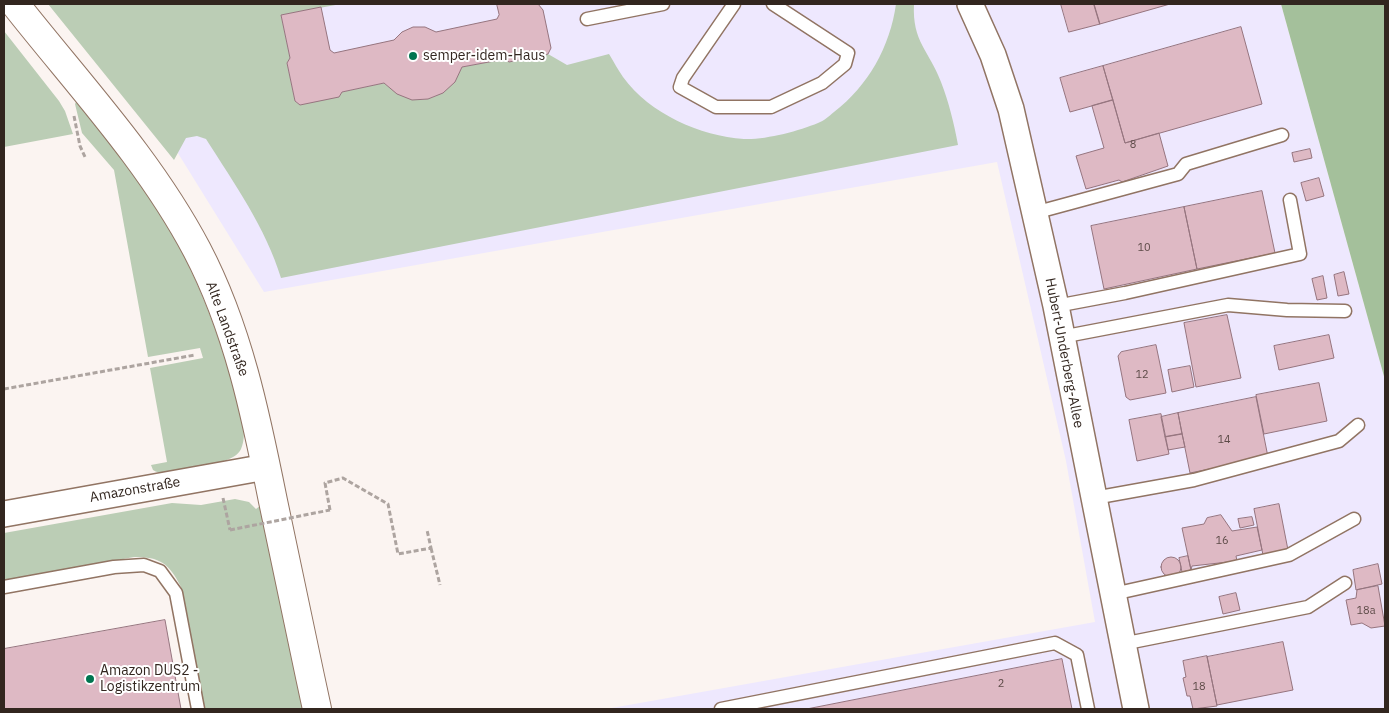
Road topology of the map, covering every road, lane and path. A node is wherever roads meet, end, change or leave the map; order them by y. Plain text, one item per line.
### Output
1 (15, 4) edge
2 (663, 4) edge
3 (734, 4) edge
4 (773, 4) edge
5 (970, 4) edge
6 (587, 18) dead end
7 (1282, 135) dead end
8 (1290, 200) dead end
9 (1034, 213) junction
10 (1056, 306) junction
11 (1345, 311) dead end
12 (1061, 337) junction
13 (195, 355) dead end
14 (4, 389) edge
15 (1358, 425) dead end
16 (266, 467) junction
17 (219, 475) junction
18 (1094, 498) junction
19 (4, 514) edge
20 (1354, 519) dead end
21 (427, 530) dead end
22 (431, 548) junction
23 (1345, 582) dead end
24 (440, 585) dead end
25 (4, 587) edge
26 (1113, 594) junction
27 (1122, 644) junction
28 (198, 709) edge
29 (317, 709) edge
30 (721, 709) edge
31 (1088, 709) edge
32 (1136, 709) edge

1 - 16 street, Alte Landstraße
2 - 6 lane
3 - 4 lane
5 - 9 street, Hubert-Underberg-Allee
7 - 9 lane
8 - 10 lane
9 - 10 street, Hubert-Underberg-Allee
10 - 12 street, Hubert-Underberg-Allee
11 - 12 lane
12 - 18 street, Hubert-Underberg-Allee
13 - 14 path
15 - 18 lane
16 - 17 street, Amazonstraße
16 - 29 street, Alte Landstraße
17 - 19 street, Amazonstraße
17 - 22 path, bridge
18 - 26 street, Hubert-Underberg-Allee
20 - 26 lane
21 - 22 path
22 - 24 path
23 - 27 lane
25 - 28 lane
26 - 27 street, Hubert-Underberg-Allee
27 - 32 street, Hubert-Underberg-Allee
30 - 31 lane

